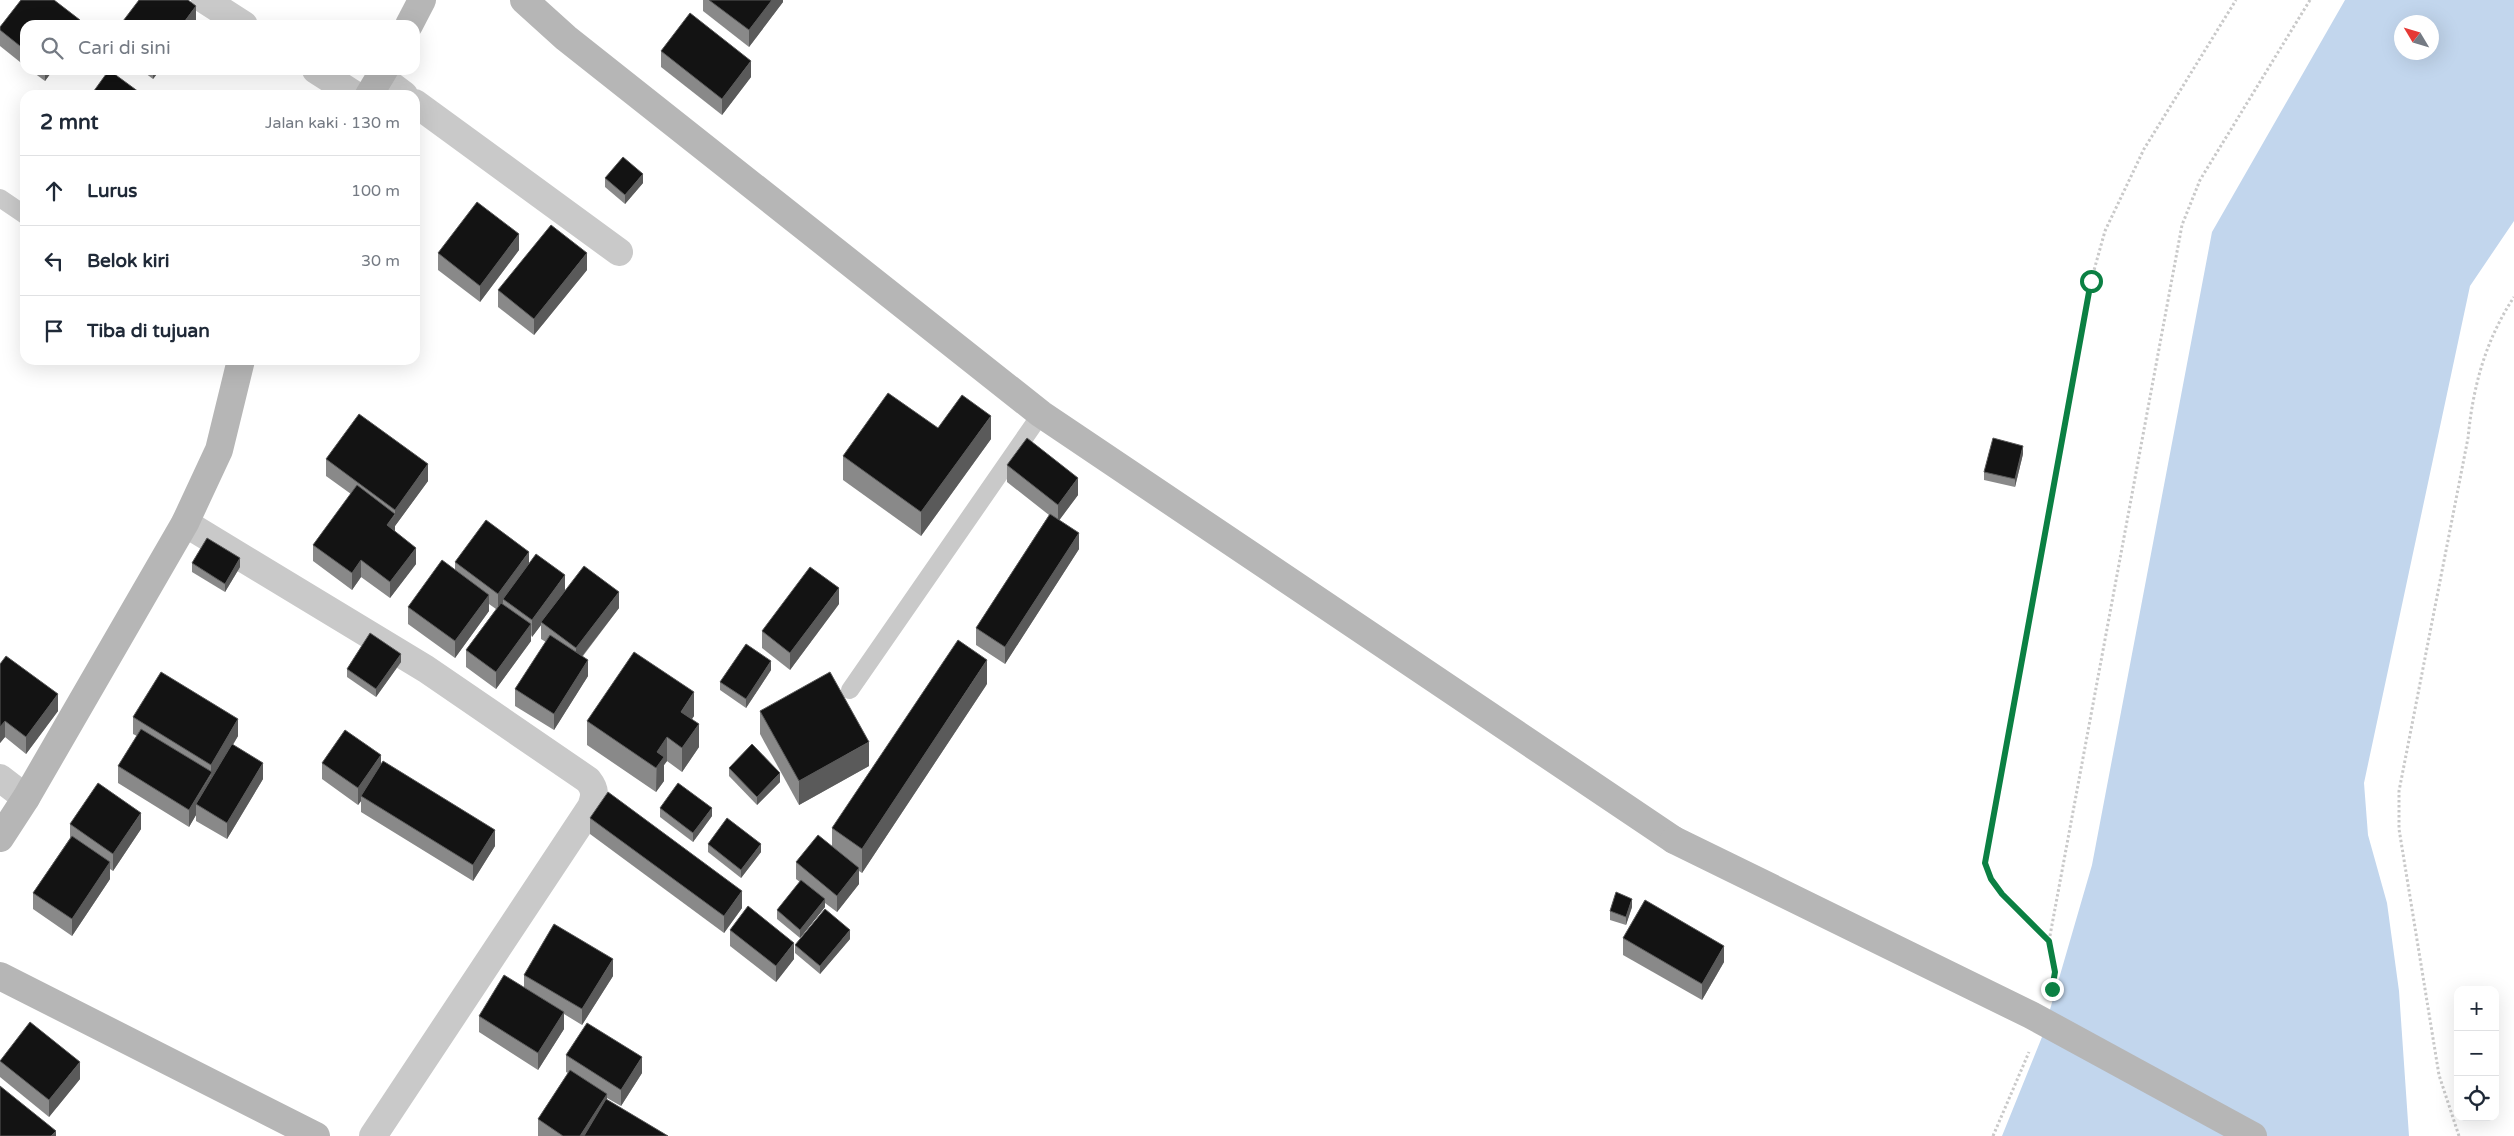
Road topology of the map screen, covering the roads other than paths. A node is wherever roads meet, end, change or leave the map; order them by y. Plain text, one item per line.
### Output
1 (205, 0) edge
2 (422, 0) edge
3 (524, 0) edge
4 (236, 20) edge
5 (412, 20) edge
6 (324, 75) edge
7 (378, 81) edge
8 (347, 90) edge
9 (395, 90) edge
10 (420, 107) edge
11 (0, 198) edge
12 (20, 212) edge
13 (619, 252) dead end
14 (238, 365) edge
15 (1042, 414) junction
16 (185, 523) junction
17 (850, 690) dead end
18 (0, 778) edge
19 (26, 798) junction
20 (0, 838) edge
21 (0, 976) edge
22 (316, 1136) edge
23 (373, 1136) edge
24 (2253, 1136) edge

1 - 4 street
2 - 5 street
3 - 15 street
6 - 8 street
7 - 9 street
10 - 13 street
11 - 12 lane
14 - 16 street
15 - 17 lane
15 - 24 street, bridge
16 - 19 street
16 - 23 street
18 - 19 street
19 - 20 street
21 - 22 street

